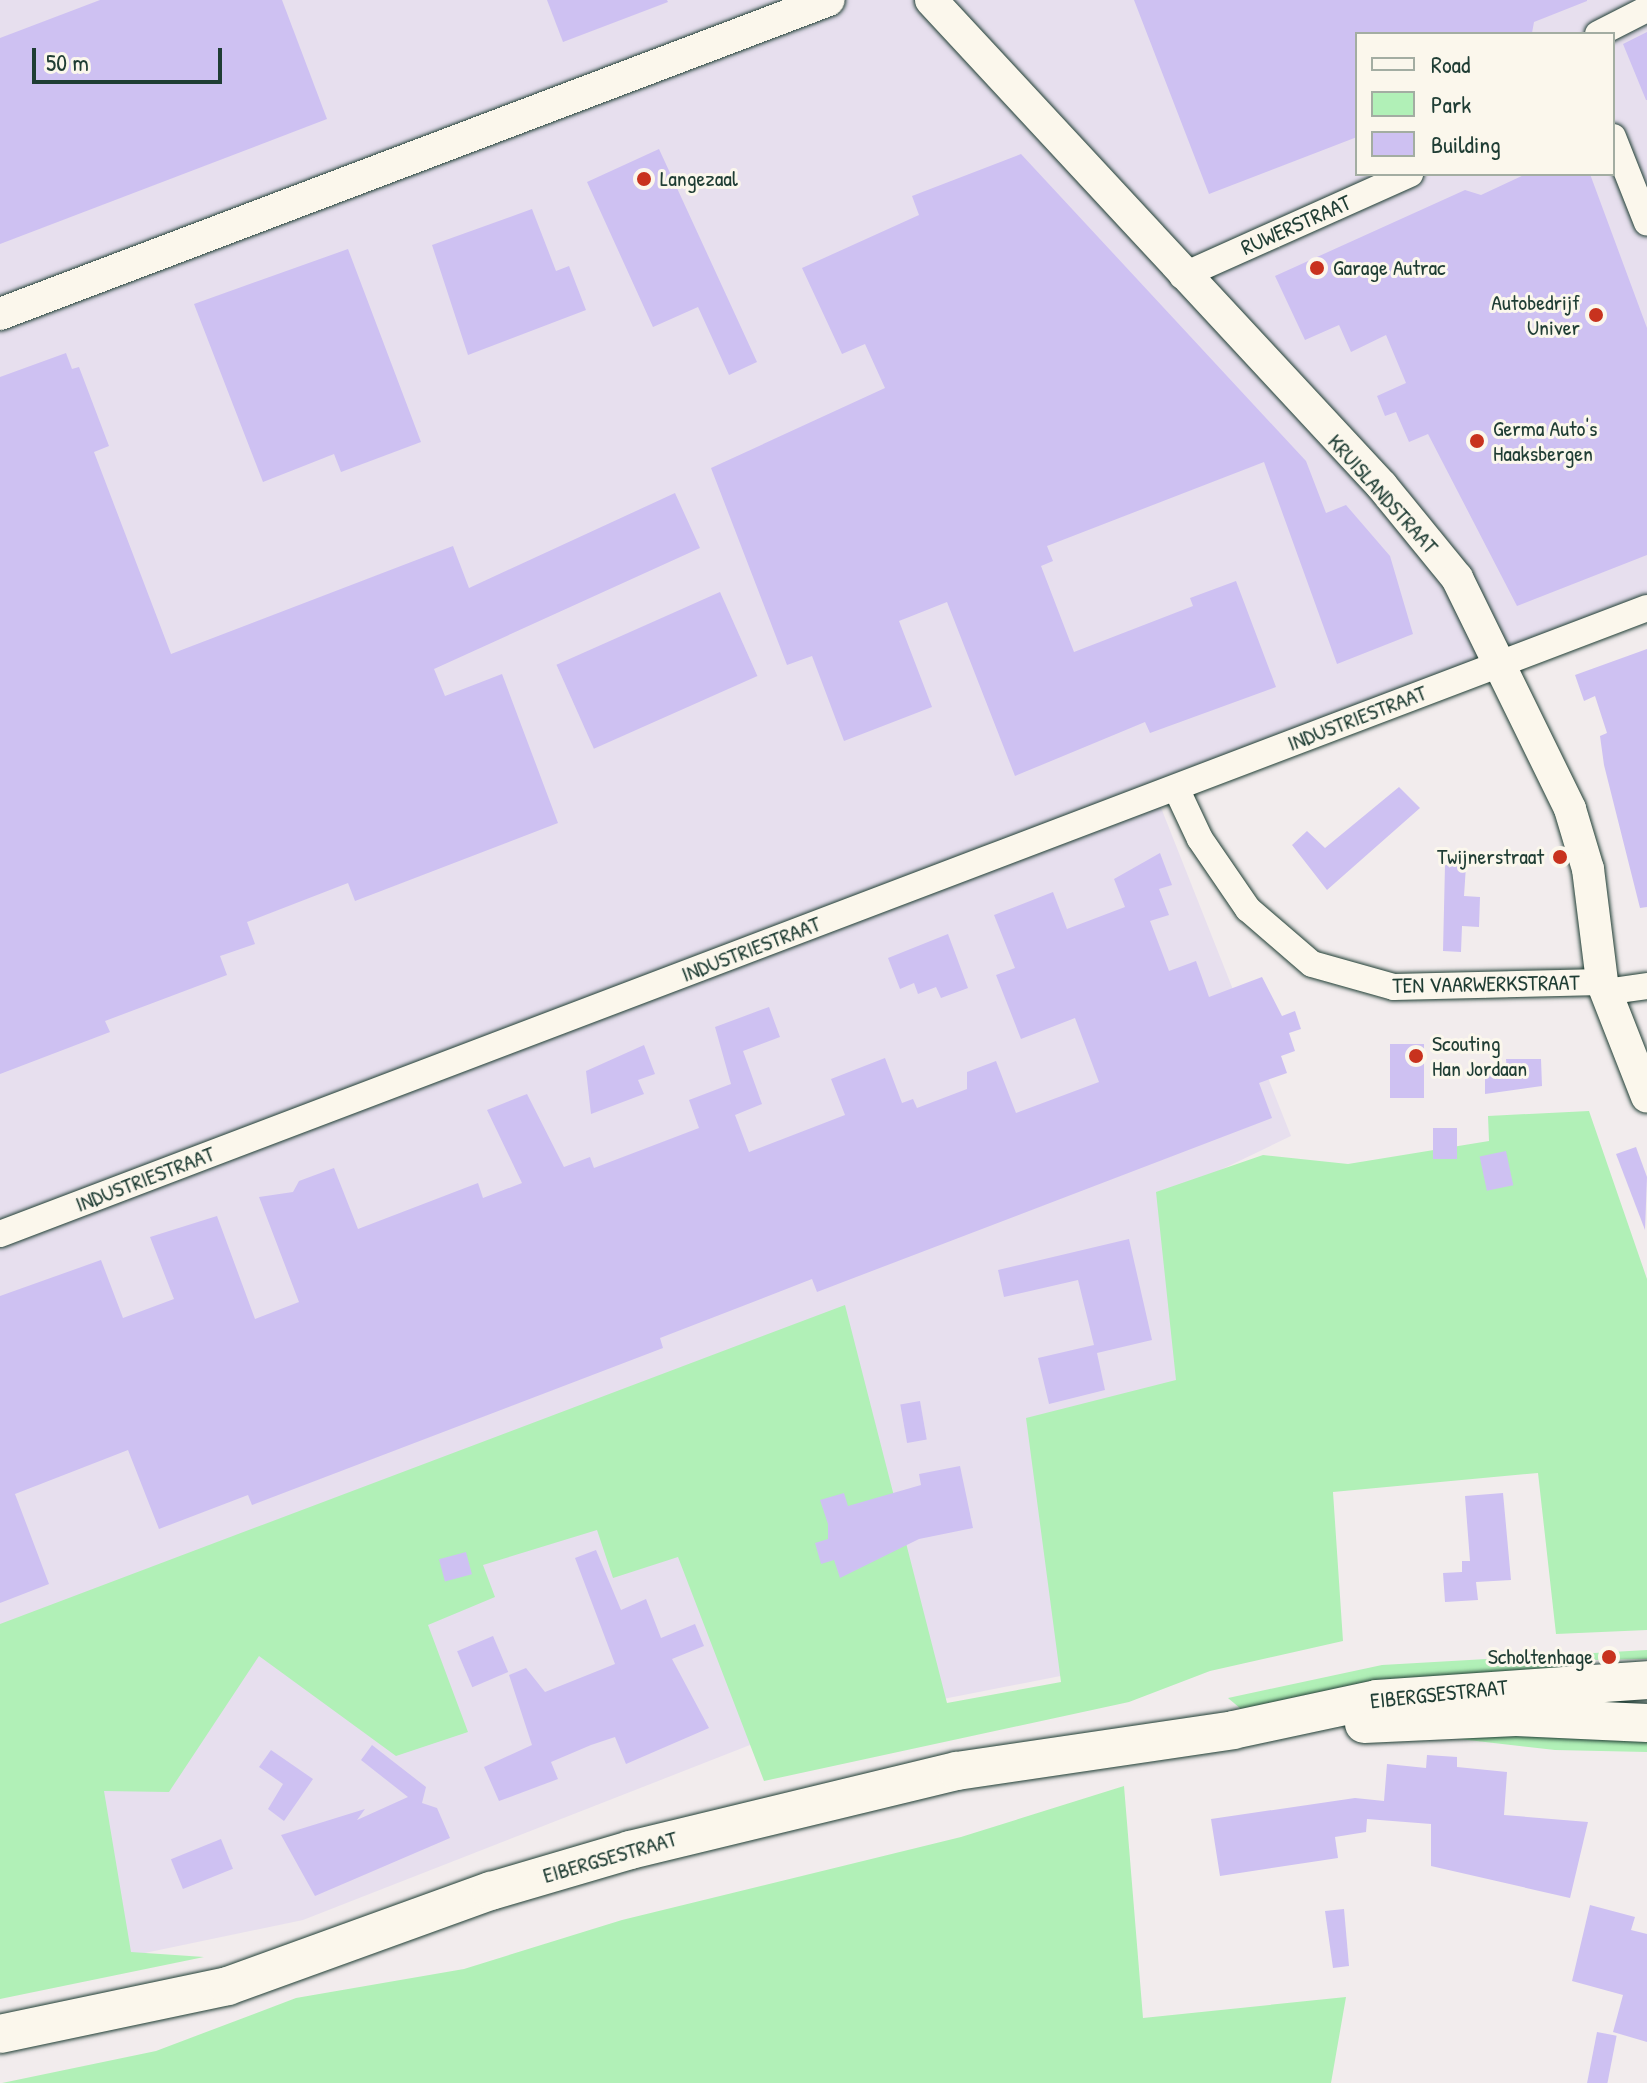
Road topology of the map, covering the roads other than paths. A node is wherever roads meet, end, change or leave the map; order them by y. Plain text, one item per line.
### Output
1 (829, 0) edge
2 (931, 0) edge
3 (1647, 9) edge
4 (1602, 32) edge
5 (1615, 142) edge
6 (1406, 176) edge
7 (1647, 223) edge
8 (1182, 276) junction
9 (0, 314) edge
10 (1647, 608) edge
11 (1502, 662) junction
12 (1176, 788) junction
13 (1647, 986) edge
14 (1603, 987) junction
15 (1647, 1097) edge
16 (0, 1234) edge
17 (1647, 1680) edge
18 (1647, 1723) edge
19 (1233, 1730) junction
20 (0, 2034) edge

1 - 9 street
2 - 8 street, KRUISLANDSTRAAT
3 - 4 street
5 - 7 street
6 - 8 street, RUWERSTRAAT
8 - 11 street, KRUISLANDSTRAAT
10 - 11 street
11 - 12 street, INDUSTRIESTRAAT
11 - 14 street, KRUISLANDSTRAAT
12 - 14 street, TEN VAARWERKSTRAAT
12 - 16 street, INDUSTRIESTRAAT
13 - 14 street, TEN VAARWERKSTRAAT
14 - 15 street, KRUISLANDSTRAAT
17 - 19 main road, EIBERGSESTRAAT
18 - 19 main road, EIBERGSESTRAAT
19 - 20 main road, EIBERGSESTRAAT

